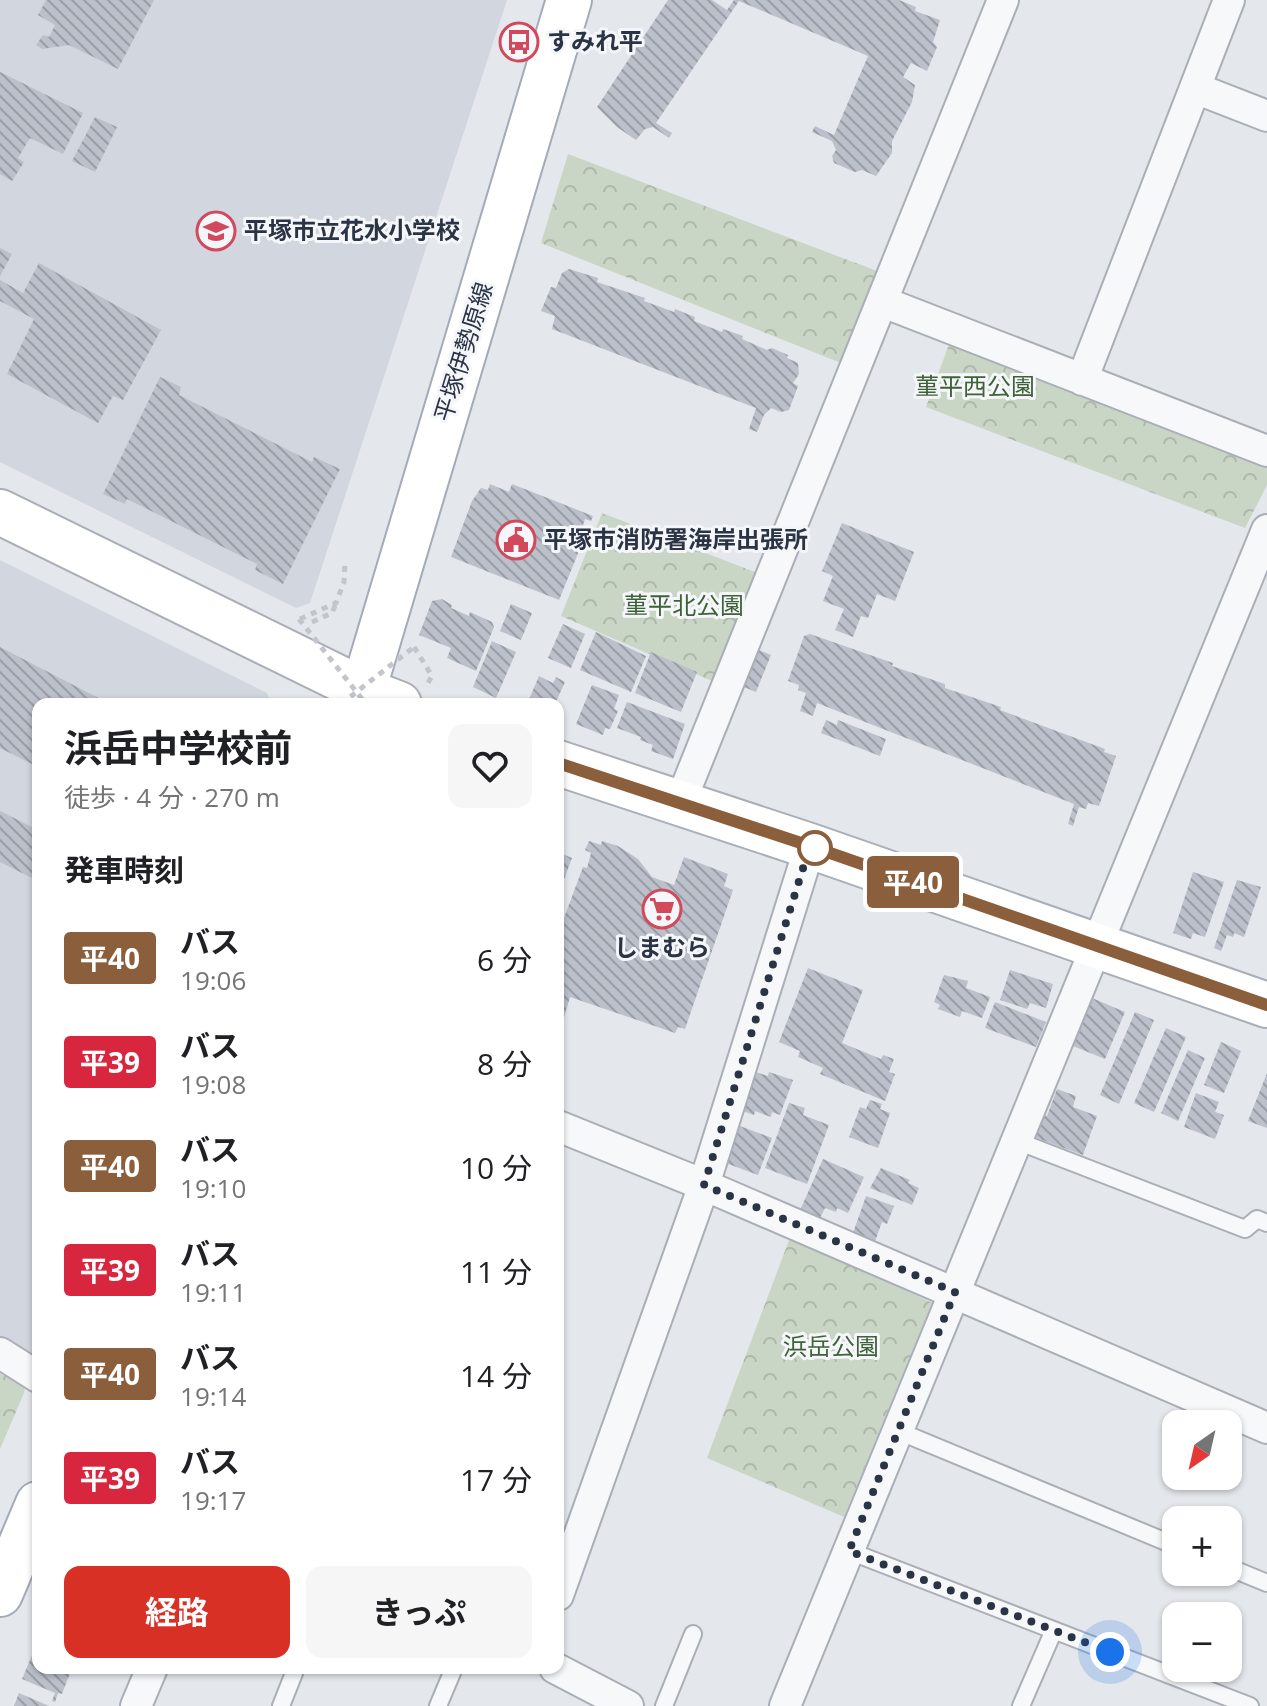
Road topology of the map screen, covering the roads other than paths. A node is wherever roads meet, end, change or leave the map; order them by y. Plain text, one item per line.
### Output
1 (569, 0) edge
2 (1003, 0) edge
3 (1229, 0) edge
4 (1195, 88) junction
5 (1267, 116) edge
6 (883, 302) junction
7 (1082, 380) junction
8 (1267, 451) edge
9 (0, 512) edge
10 (1267, 530) edge
11 (372, 696) edge
12 (564, 765) edge
13 (680, 803) junction
14 (810, 846) junction
15 (1097, 946) junction
16 (1267, 1005) edge
17 (564, 1128) edge
18 (1017, 1141) junction
19 (704, 1185) junction
20 (1267, 1223) edge
21 (955, 1292) junction
22 (0, 1353) edge
23 (32, 1373) edge
24 (1267, 1428) edge
25 (898, 1431) junction
26 (32, 1518) edge
27 (1162, 1540) edge
28 (849, 1551) junction
29 (1242, 1573) edge
30 (564, 1578) edge
31 (1267, 1583) edge
32 (0, 1594) edge
33 (1054, 1630) junction
34 (693, 1634) dead end
35 (149, 1674) edge
36 (294, 1674) edge
37 (451, 1674) edge
38 (563, 1674) edge
39 (592, 1697) edge
40 (136, 1706) edge
41 (281, 1706) edge
42 (438, 1706) edge
43 (628, 1706) edge
44 (664, 1706) edge
45 (785, 1706) edge
46 (1021, 1706) edge
47 (1250, 1706) edge

1 - 11 street, 平塚伊勢原線
2 - 6 street
3 - 4 street
4 - 5 street
4 - 7 street
6 - 7 street
6 - 13 street
7 - 8 street
9 - 11 street
10 - 15 street
12 - 13 street
13 - 14 street
14 - 15 street
14 - 19 street
15 - 16 street
15 - 18 street
17 - 19 street
18 - 20 lane
18 - 21 street
19 - 21 street
19 - 30 street
21 - 24 street
21 - 25 street
22 - 23 street
25 - 27 lane
25 - 28 street
26 - 32 street
28 - 33 lane
28 - 45 street
29 - 31 lane
33 - 46 lane
33 - 47 lane
34 - 44 lane
35 - 40 street
36 - 41 lane
37 - 42 lane
38 - 39 street
39 - 43 street

